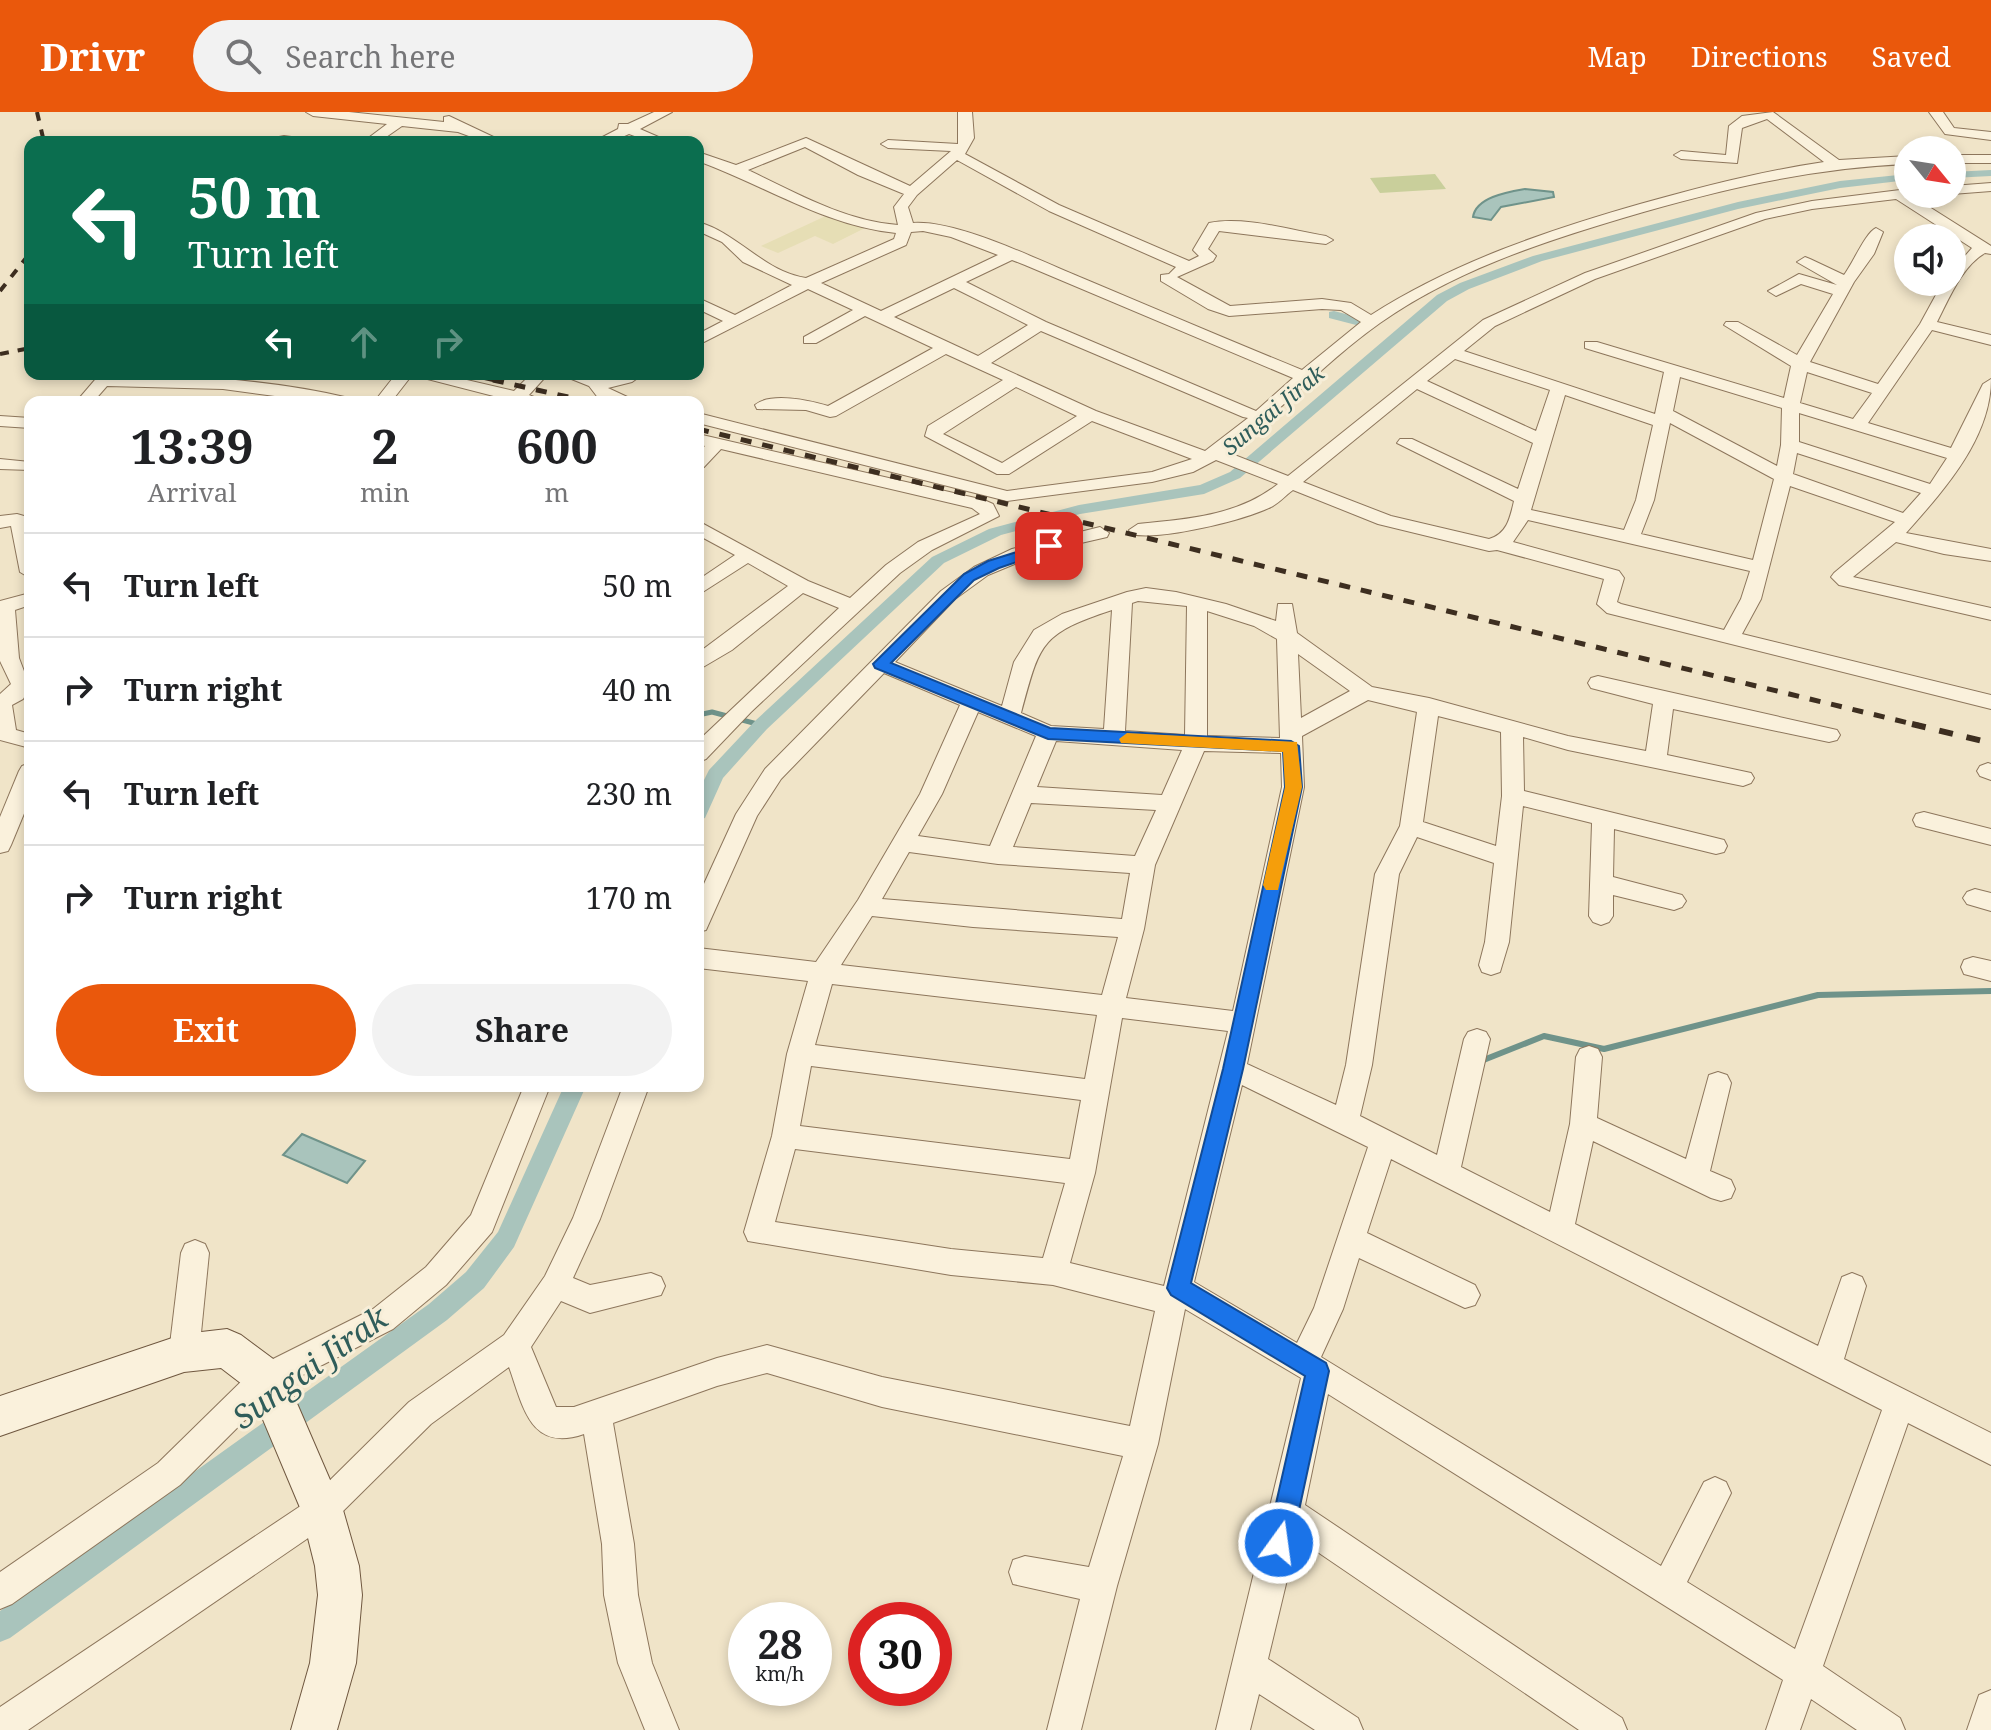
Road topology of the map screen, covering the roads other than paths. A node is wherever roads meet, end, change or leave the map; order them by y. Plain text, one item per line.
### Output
1 (313, 112) edge
2 (433, 112) edge
3 (665, 112) edge
4 (965, 112) edge
5 (1936, 112) edge
6 (1767, 114) edge
7 (398, 122) junction
8 (623, 127) junction
9 (460, 128) junction
10 (378, 136) edge
11 (481, 136) edge
12 (609, 136) edge
13 (647, 136) edge
14 (1991, 136) edge
15 (888, 144) dead end
16 (960, 152) junction
17 (1681, 155) dead end
18 (704, 158) edge
19 (1966, 159) edge
20 (1991, 159) edge
21 (1894, 161) edge
22 (1835, 164) junction
23 (736, 170) junction
24 (1991, 187) edge
25 (1966, 189) edge
26 (912, 192) junction
27 (1894, 194) edge
28 (1925, 208) edge
29 (906, 226) junction
30 (704, 229) edge
31 (1876, 232) dead end
32 (1326, 240) dead end
33 (1987, 249) edge
34 (1009, 256) junction
35 (1805, 262) dead end
36 (1966, 262) edge
37 (1189, 267) junction
38 (808, 283) junction
39 (956, 283) junction
40 (1844, 287) junction
41 (1776, 291) dead end
42 (1944, 296) edge
43 (704, 306) edge
44 (864, 310) junction
45 (881, 317) junction
46 (735, 321) junction
47 (1928, 324) junction
48 (1040, 325) junction
49 (1368, 325) junction
50 (1732, 325) dead end
51 (704, 337) edge
52 (810, 340) dead end
53 (1991, 340) edge
54 (1591, 345) dead end
55 (946, 347) junction
56 (1450, 352) junction
57 (979, 363) junction
58 (1800, 364) junction
59 (1673, 370) junction
60 (1304, 377) junction
61 (104, 380) edge
62 (152, 380) edge
63 (400, 380) edge
64 (446, 380) edge
65 (534, 380) edge
66 (584, 380) edge
67 (621, 380) edge
68 (1015, 380) junction
69 (1415, 382) junction
70 (596, 384) junction
71 (1991, 384) edge
72 (1559, 387) junction
73 (1880, 390) junction
74 (90, 396) edge
75 (296, 396) edge
76 (387, 396) edge
77 (514, 396) edge
78 (519, 396) edge
79 (609, 396) edge
80 (763, 405) dead end
81 (1791, 406) junction
82 (1249, 413) dead end
83 (1090, 415) junction
84 (1663, 418) junction
85 (704, 420) edge
86 (0, 421) edge
87 (24, 423) edge
88 (1857, 426) junction
89 (708, 441) edge
90 (1543, 441) junction
91 (1406, 443) dead end
92 (1790, 445) junction
93 (1955, 455) junction
94 (1214, 456) junction
95 (0, 464) edge
96 (24, 464) edge
97 (1783, 477) junction
98 (1286, 481) junction
99 (1932, 491) junction
100 (1523, 506) junction
101 (0, 522) edge
102 (1900, 528) junction
103 (704, 530) edge
104 (1138, 530) dead end
105 (1100, 533) dead end
106 (1630, 537) junction
107 (24, 543) edge
108 (1501, 545) junction
109 (1989, 552) edge
110 (748, 555) junction
111 (1759, 567) junction
112 (704, 585) edge
113 (801, 585) junction
114 (1122, 600) junction
115 (24, 601) edge
116 (1197, 604) junction
117 (851, 606) junction
118 (3, 607) edge
119 (1285, 608) dead end
120 (1991, 614) edge
121 (1287, 636) junction
122 (1730, 638) junction
123 (5, 659) edge
124 (704, 659) edge
125 (881, 664) junction
126 (1598, 683) dead end
127 (1365, 692) junction
128 (1664, 700) junction
129 (972, 701) junction
130 (1991, 702) edge
131 (0, 703) edge
132 (1429, 705) junction
133 (1009, 717) junction
134 (1512, 727) junction
135 (1048, 733) junction
136 (1829, 735) dead end
137 (1114, 738) junction
138 (24, 740) edge
139 (1291, 740) junction
140 (1196, 743) junction
141 (704, 747) edge
142 (1655, 761) junction
143 (1743, 778) dead end
144 (24, 786) edge
145 (1021, 794) junction
146 (1513, 796) junction
147 (1169, 803) junction
148 (1603, 818) junction
149 (1924, 820) dead end
150 (1411, 826) junction
151 (1991, 837) edge
152 (904, 843) junction
153 (0, 845) edge
154 (1716, 846) dead end
155 (998, 855) junction
156 (1507, 857) junction
157 (1143, 865) junction
158 (1602, 883) junction
159 (1674, 901) dead end
160 (866, 906) junction
161 (704, 910) edge
162 (1601, 916) dead end
163 (1132, 929) junction
164 (704, 959) edge
165 (1491, 965) dead end
166 (823, 972) junction
167 (1111, 1009) junction
168 (1242, 1022) junction
169 (1474, 1051) dead end
170 (800, 1054) junction
171 (1589, 1057) dead end
172 (1233, 1069) junction
173 (1718, 1083) dead end
174 (1096, 1091) junction
175 (535, 1092) edge
176 (634, 1092) edge
177 (1345, 1123) junction
178 (1583, 1124) junction
179 (785, 1136) junction
180 (1383, 1143) junction
181 (1081, 1173) junction
182 (1446, 1173) junction
183 (1695, 1176) junction
184 (1721, 1189) dead end
185 (1560, 1231) junction
186 (1352, 1240) junction
187 (195, 1253) dead end
188 (1053, 1272) junction
189 (555, 1285) junction
190 (651, 1286) dead end
191 (1852, 1286) dead end
192 (1175, 1295) junction
193 (1465, 1295) dead end
194 (515, 1345) junction
195 (184, 1353) junction
196 (1827, 1365) junction
197 (1311, 1367) junction
198 (269, 1384) junction
199 (1900, 1401) junction
200 (596, 1415) junction
201 (0, 1416) edge
202 (1142, 1444) junction
203 (1991, 1449) edge
204 (1715, 1493) dead end
205 (318, 1501) junction
206 (1287, 1512) junction
207 (1025, 1572) dead end
208 (1100, 1586) junction
209 (1666, 1590) junction
210 (0, 1592) edge
211 (1247, 1666) junction
212 (1803, 1673) junction
213 (1991, 1707) edge
214 (0, 1728) edge
215 (314, 1730) edge
216 (662, 1730) edge
217 (1064, 1730) edge
218 (1233, 1730) edge
219 (1346, 1730) edge
220 (1610, 1730) edge
221 (1783, 1730) edge
222 (1888, 1730) edge
223 (1984, 1730) edge

1 - 7 street
2 - 9 street
3 - 8 street
4 - 16 street
5 - 14 street
6 - 17 street
6 - 22 street
7 - 9 street
7 - 10 street
8 - 12 street
8 - 13 street
9 - 11 street
15 - 16 street
16 - 26 street
16 - 37 street
18 - 23 street
19 - 20 street
21 - 22 street
22 - 49 street
23 - 26 street
23 - 29 street
24 - 25 street
26 - 29 street
27 - 56 street
28 - 33 street
29 - 34 street
29 - 38 street
30 - 38 street
31 - 40 street
32 - 37 street
33 - 36 street
34 - 39 street
34 - 60 street
35 - 40 street
37 - 49 street
38 - 44 street
38 - 46 street
39 - 45 street
39 - 48 street
40 - 41 street
40 - 58 street
42 - 47 street
43 - 46 street
44 - 45 street
44 - 52 street
45 - 55 street
46 - 51 street
47 - 53 street
47 - 73 street
48 - 57 street
48 - 82 street
49 - 60 street
50 - 58 street
54 - 59 street
55 - 57 street
55 - 80 street
56 - 69 street
56 - 72 street
57 - 68 street
58 - 73 street
58 - 81 street
59 - 81 street
59 - 84 street
60 - 94 street
61 - 74 street
62 - 75 street
63 - 76 street
64 - 77 street
65 - 78 street
66 - 70 street
67 - 70 street
68 - 83 street
68 - 83 street
69 - 90 street
69 - 98 street
70 - 79 street
71 - 93 street
72 - 84 street
72 - 90 street
73 - 88 street
81 - 88 street
81 - 92 street
83 - 94 street
84 - 97 street
84 - 106 street
85 - 94 street
86 - 87 street
88 - 93 street
89 - 117 street
90 - 100 street
91 - 100 street
92 - 97 street
92 - 99 street
93 - 99 street
94 - 98 street
95 - 96 street
97 - 102 street
97 - 111 street
98 - 104 street
98 - 108 street
99 - 102 street
100 - 106 street
100 - 108 street
101 - 107 street
102 - 109 street
102 - 120 street
103 - 110 street
105 - 125 street
106 - 111 street
108 - 122 street
110 - 112 street
110 - 113 street
111 - 122 street
113 - 117 street
113 - 124 street
114 - 116 street
114 - 133 street
114 - 137 street
115 - 118 street
116 - 121 street
116 - 140 street
117 - 141 street
118 - 123 street
119 - 121 street
121 - 127 street
121 - 139 street
122 - 130 street
123 - 131 street
125 - 129 street
125 - 161 street
126 - 128 street
127 - 132 street
127 - 139 street
128 - 136 street
128 - 142 street
129 - 133 street
129 - 152 street
131 - 138 street
132 - 134 street
132 - 150 street
133 - 135 street
134 - 142 street
134 - 146 street
135 - 137 street
135 - 145 street
137 - 140 street
139 - 140 street
139 - 168 street
140 - 147 street
142 - 143 street
144 - 153 street
145 - 147 street
145 - 155 street
146 - 148 street
146 - 156 street
147 - 157 street
148 - 154 street
148 - 158 street
149 - 151 street
150 - 156 street
150 - 177 street
152 - 155 street
152 - 160 street
155 - 157 street
156 - 165 street
157 - 163 street
158 - 159 street
158 - 162 street
160 - 163 street
160 - 166 street
163 - 167 street
164 - 166 street
166 - 167 street
166 - 170 street
167 - 168 street
167 - 174 street
168 - 172 street
169 - 182 street
170 - 174 street
170 - 179 street
171 - 178 street
172 - 177 street
172 - 192 street
173 - 183 street
174 - 181 street
175 - 198 street
176 - 189 street
177 - 180 street
178 - 183 street
178 - 185 street
179 - 181 street
179 - 188 street
180 - 182 street
180 - 186 street
181 - 188 street
182 - 185 street
183 - 184 street
185 - 196 street
186 - 193 street
186 - 197 street
187 - 195 street
188 - 192 street
189 - 190 street
189 - 194 street
191 - 196 street
192 - 197 street
192 - 202 street
194 - 200 street
194 - 205 street
195 - 198 main road
195 - 201 main road
196 - 199 street
197 - 206 street
197 - 209 street
198 - 205 main road
198 - 210 street
199 - 203 street
199 - 212 street
200 - 202 street
200 - 216 street
202 - 208 street
204 - 209 street
205 - 214 street
205 - 215 main road
206 - 211 street
206 - 220 street
207 - 208 street
208 - 217 street
209 - 212 street
211 - 218 street
211 - 219 street
212 - 221 street
212 - 222 street
213 - 223 street

